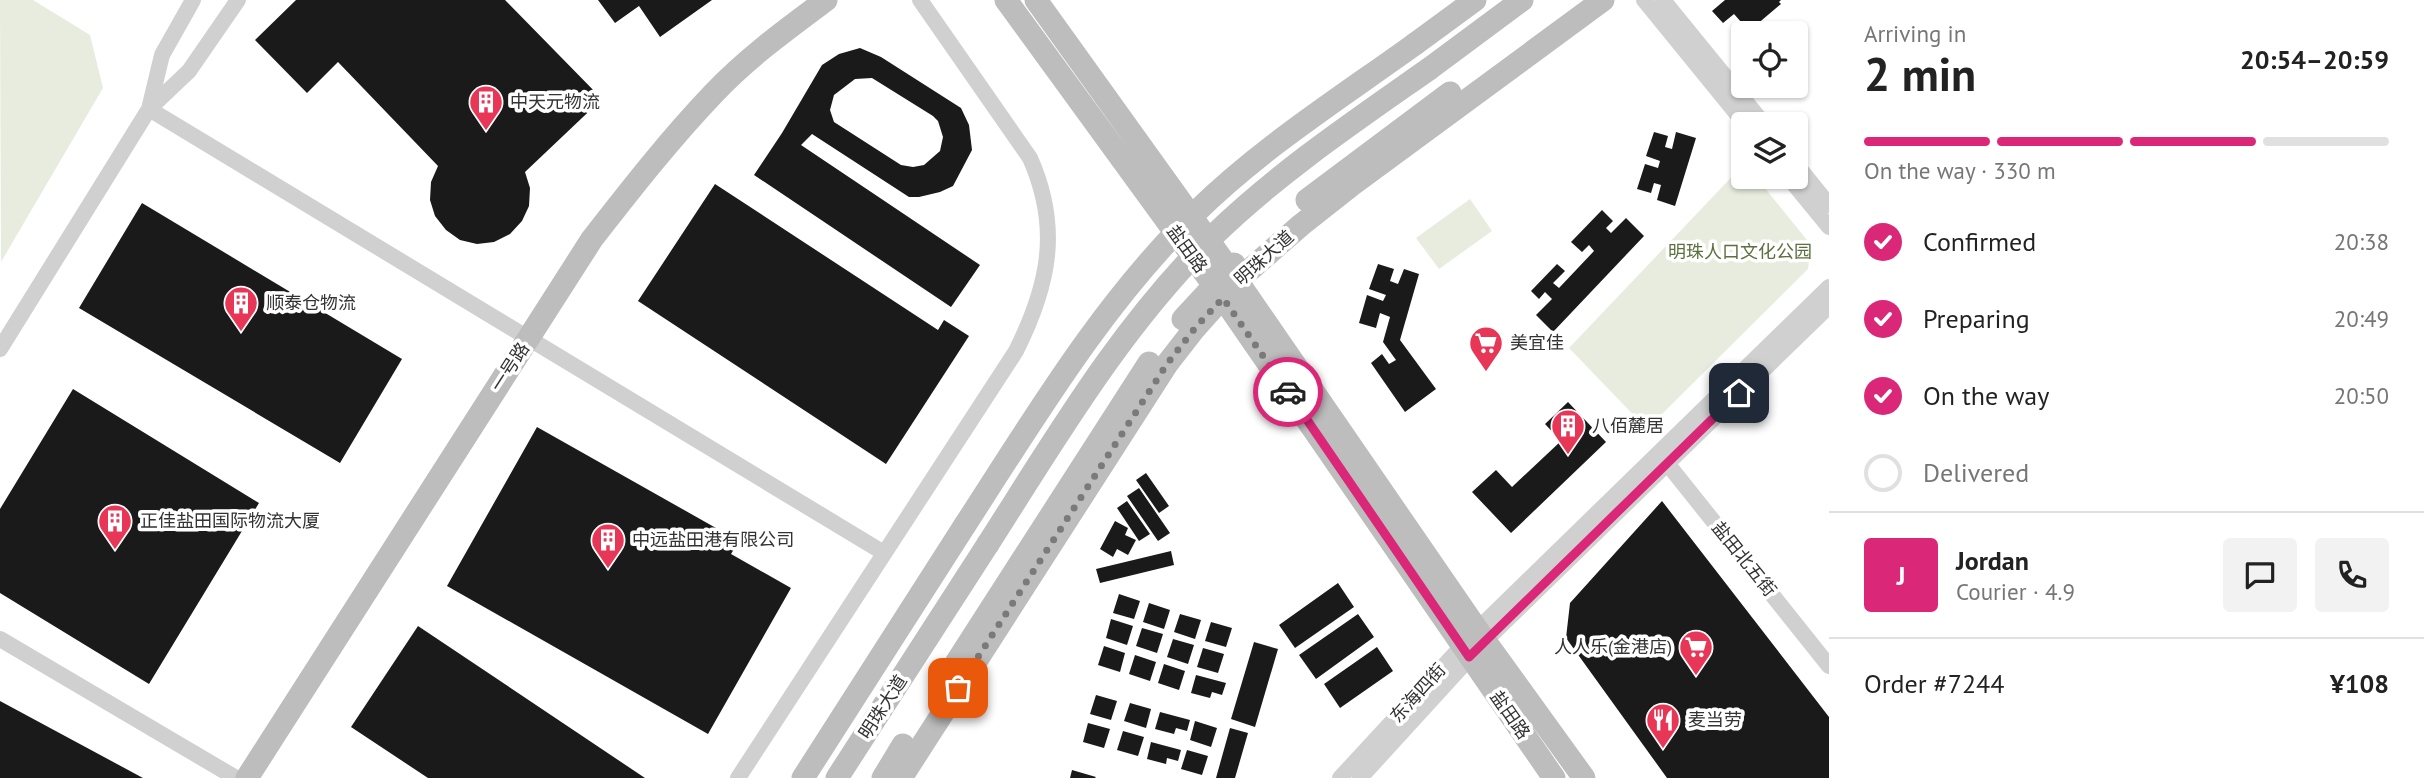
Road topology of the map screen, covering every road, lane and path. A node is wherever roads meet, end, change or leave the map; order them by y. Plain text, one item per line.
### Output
1 (193, 0) edge
2 (238, 0) edge
3 (826, 0) edge
4 (920, 0) edge
5 (1006, 0) edge
6 (1036, 0) edge
7 (1475, 0) edge
8 (1522, 0) edge
9 (1577, 0) edge
10 (1603, 0) edge
11 (1644, 0) edge
12 (1663, 0) edge
13 (149, 109) junction
14 (1735, 112) edge
15 (1754, 112) edge
16 (1808, 178) edge
17 (1798, 189) edge
18 (1829, 205) edge
19 (1829, 227) edge
20 (1225, 283) junction
21 (1829, 287) edge
22 (1829, 306) edge
23 (528, 338) junction
24 (0, 349) edge
25 (1663, 458) junction
26 (884, 553) junction
27 (0, 639) edge
28 (1473, 643) junction
29 (1829, 666) edge
30 (236, 778) edge
31 (247, 778) edge
32 (738, 778) edge
33 (803, 778) edge
34 (837, 778) edge
35 (883, 778) edge
36 (901, 778) edge
37 (1340, 778) edge
38 (1360, 778) edge
39 (1554, 778) edge
40 (1584, 778) edge

1 - 13 street
2 - 13 street
3 - 23 street, 一号路
4 - 26 street
5 - 20 street, 盐田路
6 - 20 street, 盐田路
7 - 33 street, 明珠大道, bridge
8 - 34 street, 明珠大道, bridge
9 - 20 street, 明珠大道
10 - 20 street, 明珠大道
11 - 14 street
12 - 15 street
13 - 23 street
13 - 24 street
16 - 18 street
17 - 19 street
20 - 28 street, 盐田路
20 - 35 street, 明珠大道
20 - 36 street, 明珠大道
21 - 25 street, 东海四街
22 - 25 street, 东海四街
23 - 26 street
23 - 31 street, 一号路
25 - 28 street, 东海四街
25 - 29 street, 盐田北五街
26 - 32 street
27 - 30 street
28 - 37 street, 东海四街
28 - 38 street, 东海四街
28 - 39 street, 盐田路
28 - 40 street, 盐田路

